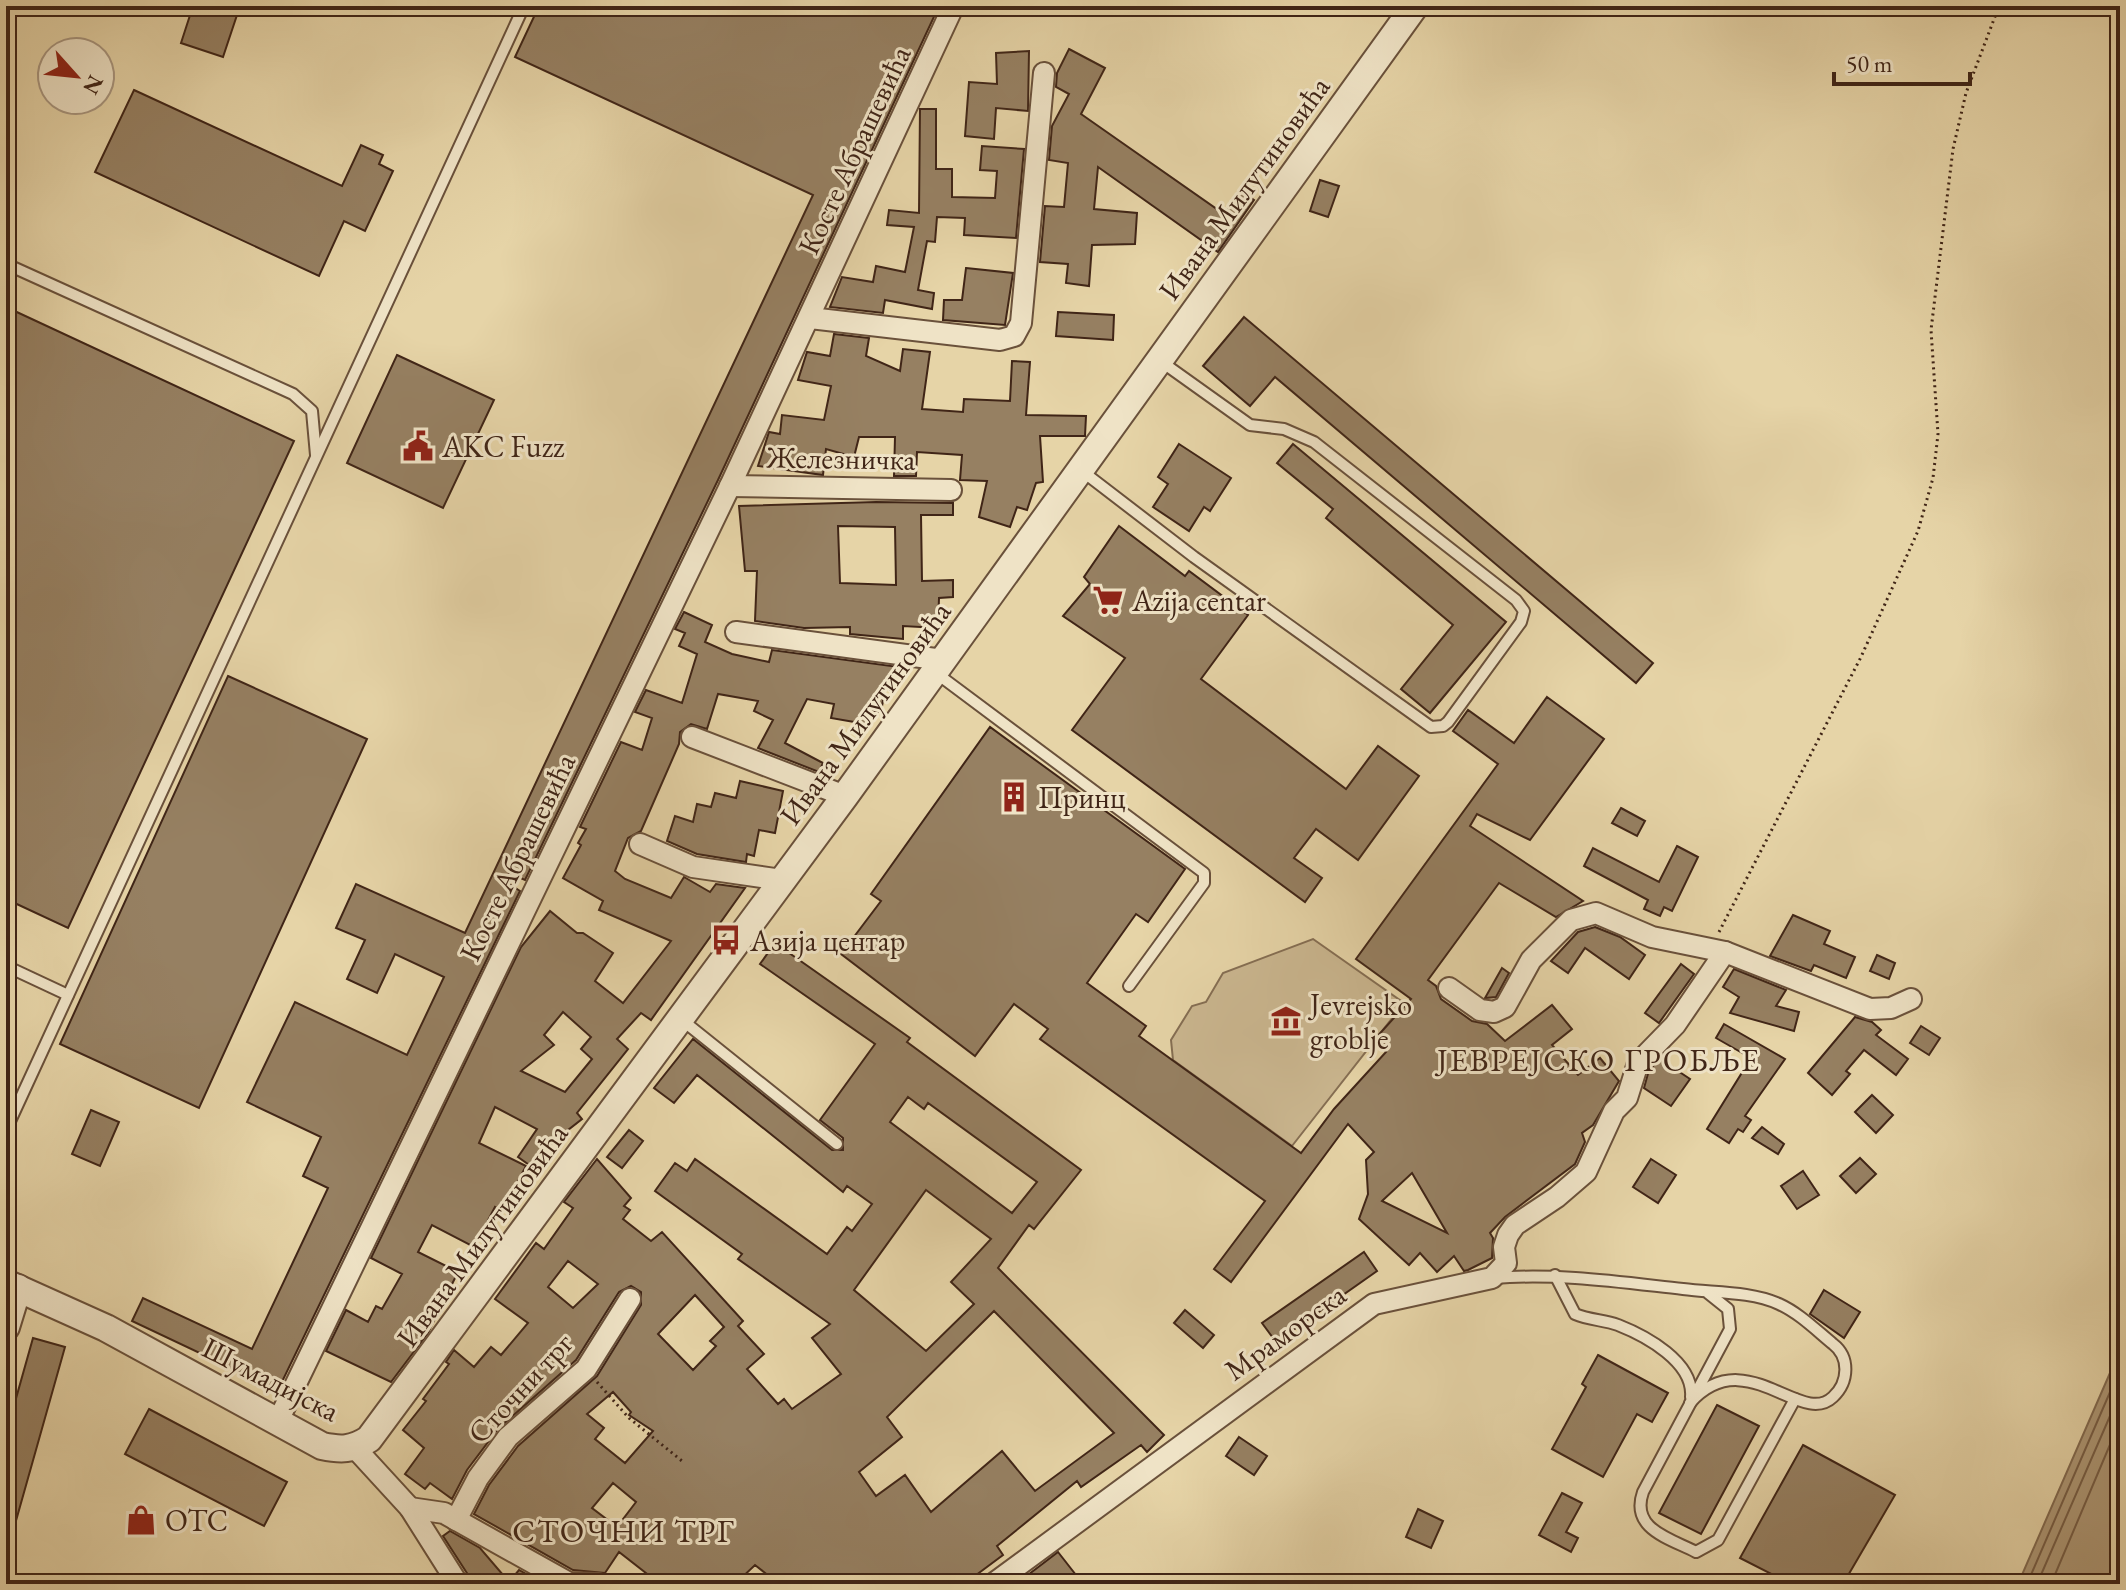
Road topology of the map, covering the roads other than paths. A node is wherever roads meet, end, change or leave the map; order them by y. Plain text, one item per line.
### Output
1 (524, 6) edge
2 (1415, 6) edge
3 (953, 7) edge
4 (1044, 73) dead end
5 (6, 264) edge
6 (810, 318) junction
7 (1159, 360) junction
8 (315, 461) junction
9 (1080, 469) junction
10 (730, 486) junction
11 (951, 490) dead end
12 (736, 632) dead end
13 (939, 666) junction
14 (692, 737) dead end
15 (845, 796) junction
16 (640, 844) dead end
17 (782, 880) junction
18 (1718, 951) junction
19 (6, 966) edge
20 (1129, 986) dead end
21 (1449, 988) dead end
22 (68, 995) junction
23 (1911, 999) dead end
24 (681, 1019) junction
25 (6, 1130) edge
26 (837, 1144) dead end
27 (1555, 1275) junction
28 (1492, 1278) junction
29 (12, 1285) edge
30 (1706, 1292) junction
31 (630, 1299) dead end
32 (6, 1327) edge
33 (1795, 1399) junction
34 (1690, 1403) junction
35 (278, 1421) junction
36 (355, 1448) junction
37 (410, 1508) junction
38 (456, 1520) junction
39 (458, 1584) edge
40 (598, 1584) edge
41 (993, 1584) edge

1 - 8 lane
2 - 7 street, Ивана Милутиновића
3 - 6 street, Косте Абрашевића
4 - 6 street
5 - 8 lane
6 - 10 street, Косте Абрашевића
7 - 9 street, Ивана Милутиновића
7 - 9 lane
8 - 22 lane
9 - 13 street, Ивана Милутиновића
10 - 11 street, Железничка
10 - 35 street, Косте Абрашевића
12 - 13 street
13 - 15 street, Ивана Милутиновића
13 - 20 lane
14 - 15 street
15 - 17 street, Ивана Милутиновића
16 - 17 street
17 - 24 street, Ивана Милутиновића
18 - 21 street
18 - 23 street
18 - 28 street
19 - 22 lane
22 - 25 lane
24 - 26 lane
24 - 36 street, Ивана Милутиновића
27 - 28 lane
27 - 30 lane
27 - 34 lane
28 - 41 street, Мраморска
29 - 32 street
29 - 35 street, Шумадијска
30 - 33 lane
30 - 34 lane
31 - 38 street, Сточни трг
33 - 34 lane
33 - 34 lane
35 - 36 street, Шумадијска
36 - 37 street, Шумадијска
37 - 38 street
37 - 39 street, Шумадијска
38 - 40 street

